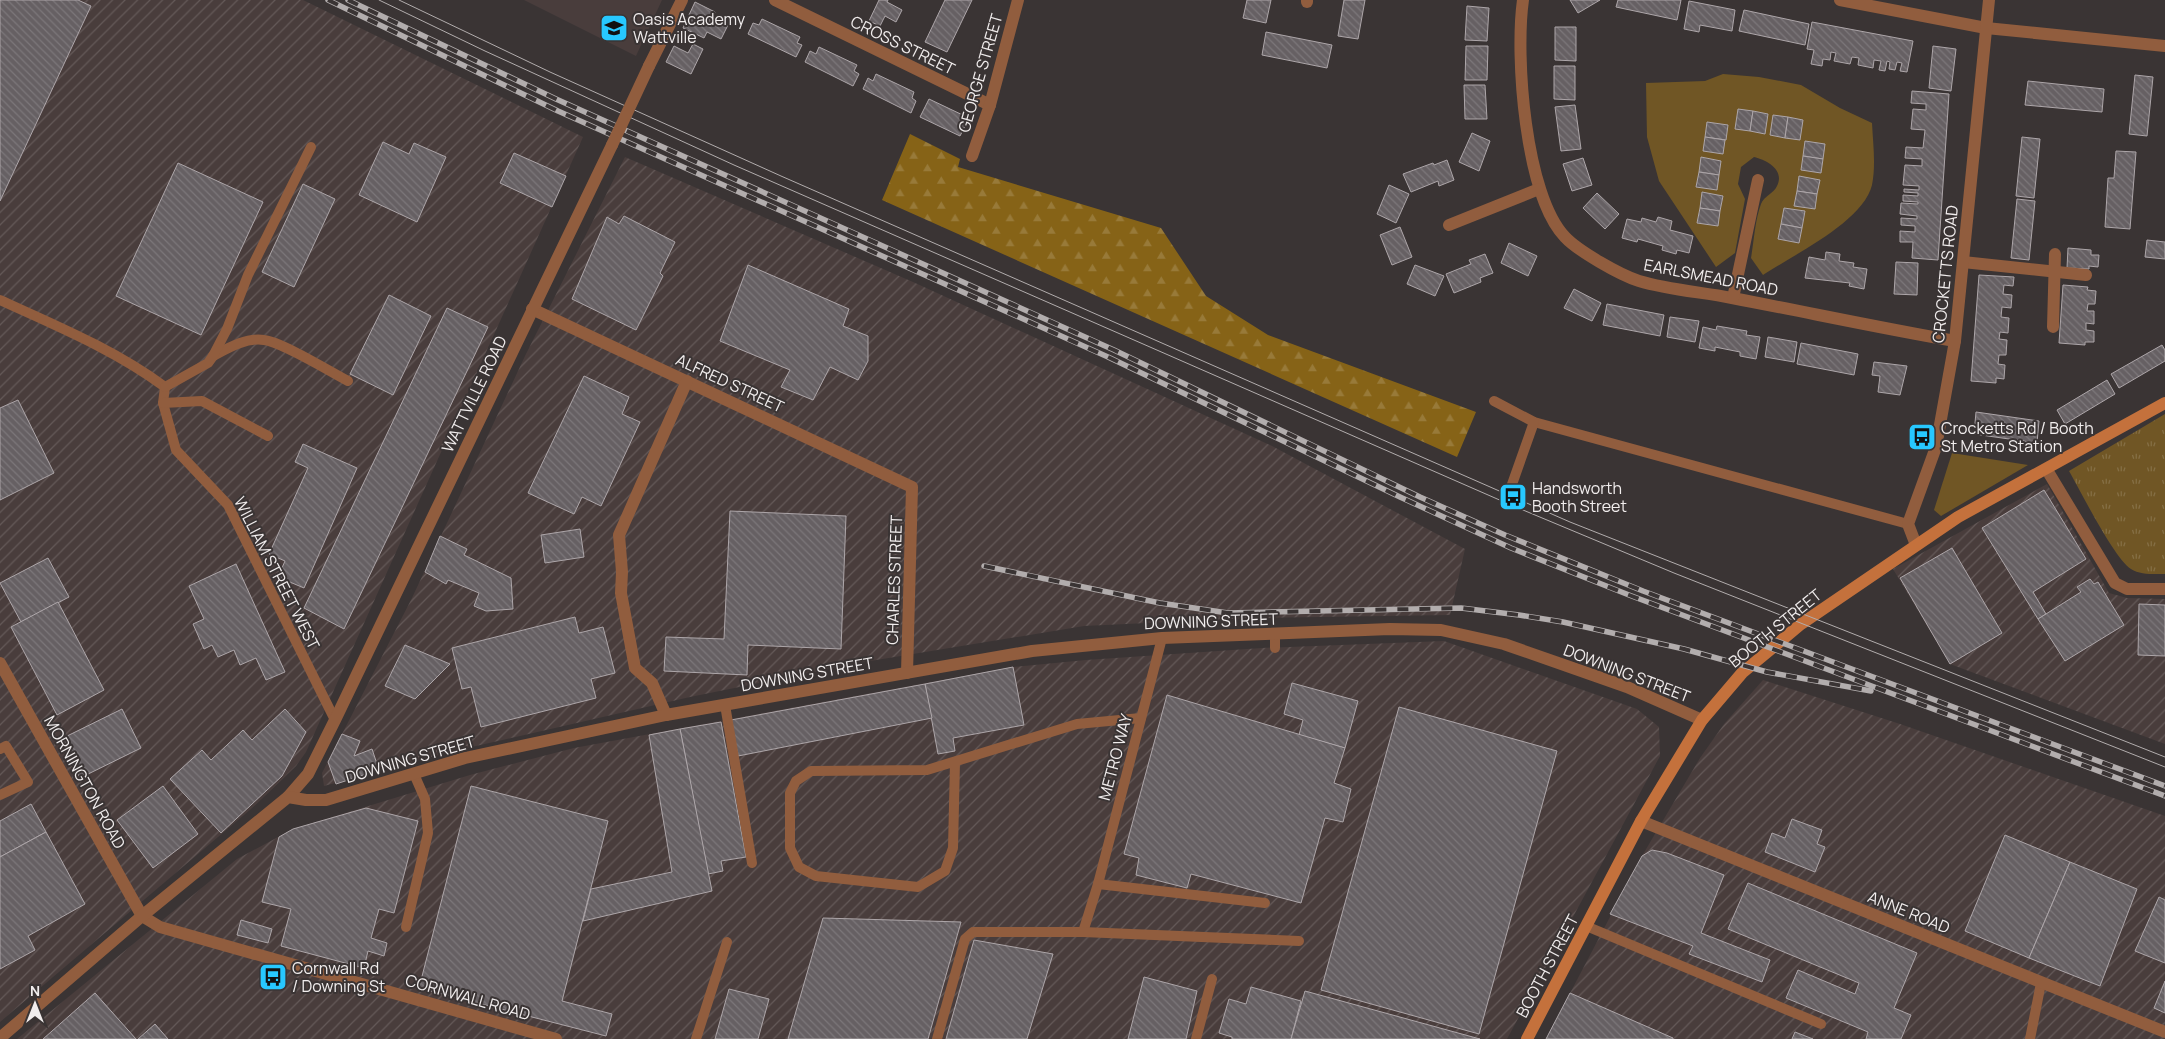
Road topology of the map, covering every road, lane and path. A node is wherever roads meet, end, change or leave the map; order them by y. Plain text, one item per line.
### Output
1 (682, 0) edge
2 (1018, 0) edge
3 (1523, 0) edge
4 (1840, 0) edge
5 (1989, 0) edge
6 (781, 1) edge
7 (1986, 28) junction
8 (2165, 46) edge
9 (990, 106) junction
10 (311, 147) dead end
11 (972, 156) dead end
12 (1758, 180) dead end
13 (1539, 189) junction
14 (1449, 225) dead end
15 (2055, 254) dead end
16 (1964, 262) junction
17 (2054, 271) junction
18 (2086, 275) dead end
19 (1733, 298) junction
20 (0, 300) edge
21 (532, 309) junction
22 (2053, 327) dead end
23 (1955, 341) junction
24 (213, 356) junction
25 (348, 381) dead end
26 (687, 381) junction
27 (165, 387) junction
28 (1494, 401) dead end
29 (163, 403) junction
30 (2165, 403) edge
31 (1534, 422) junction
32 (268, 436) dead end
33 (2046, 470) junction
34 (912, 487) joint
35 (1510, 490) dead end
36 (1908, 524) junction
37 (1916, 545) junction
38 (2165, 590) edge
39 (1162, 638) junction
40 (0, 663) edge
41 (907, 673) junction
42 (725, 705) junction
43 (666, 715) junction
44 (1141, 718) junction
45 (335, 720) junction
46 (1702, 720) junction
47 (0, 749) edge
48 (955, 762) junction
49 (414, 774) junction
50 (0, 795) edge
51 (288, 797) junction
52 (1641, 821) junction
53 (752, 863) dead end
54 (1098, 884) junction
55 (1265, 904) dead end
56 (142, 916) junction
57 (1586, 926) junction
58 (406, 927) dead end
59 (1083, 932) junction
60 (1299, 941) dead end
61 (727, 942) dead end
62 (1212, 979) dead end
63 (2041, 982) junction
64 (1821, 1024) dead end
65 (2165, 1032) edge
66 (0, 1038) edge
67 (556, 1039) edge
68 (696, 1039) edge
69 (937, 1039) edge
70 (1196, 1039) edge
71 (1527, 1039) edge
72 (2030, 1039) edge

1 - 21 street, WATTVILLE ROAD, bridge
2 - 9 street, GEORGE STREET
3 - 13 street, EARLSMEAD ROAD
4 - 7 street
5 - 7 street, CROCKETTS ROAD
6 - 9 street, CROSS STREET
7 - 8 street
7 - 16 street, CROCKETTS ROAD
9 - 11 street, GEORGE STREET
10 - 24 lane
12 - 19 street
13 - 14 street
13 - 19 street, EARLSMEAD ROAD
15 - 17 street
16 - 17 street
16 - 23 street, CROCKETTS ROAD
17 - 18 street
17 - 22 street
19 - 23 street, EARLSMEAD ROAD
20 - 27 lane
21 - 26 street, ALFRED STREET
21 - 45 street, WATTVILLE ROAD
23 - 36 street, CROCKETTS ROAD
24 - 25 lane
24 - 27 lane
26 - 34 street, ALFRED STREET
26 - 43 street
27 - 29 lane
28 - 31 lane
29 - 32 lane
29 - 45 lane, WILLIAM STREET WEST
30 - 33 main road, BOOTH STREET
31 - 35 lane
31 - 36 lane
33 - 37 main road, BOOTH STREET
33 - 38 street
34 - 41 street, CHARLES STREET
36 - 37 street
37 - 46 main road, BOOTH STREET
39 - 41 street, DOWNING STREET
39 - 44 lane, METRO WAY
39 - 46 street, DOWNING STREET
40 - 56 street, MORNINGTON ROAD
41 - 42 street, DOWNING STREET
42 - 43 street, DOWNING STREET
42 - 53 lane
43 - 49 street, DOWNING STREET
44 - 48 lane
44 - 54 lane, METRO WAY
45 - 51 street, WATTVILLE ROAD
46 - 52 main road, BOOTH STREET
47 - 50 lane
48 - 48 lane
49 - 51 street, DOWNING STREET
49 - 58 lane
51 - 56 street
52 - 57 main road, BOOTH STREET
52 - 63 street, ANNE ROAD
54 - 55 lane
54 - 59 lane, METRO WAY
56 - 66 street
56 - 67 street, CORNWALL ROAD
57 - 64 lane
57 - 71 main road, BOOTH STREET
59 - 60 lane
59 - 69 lane
61 - 68 lane
62 - 70 lane
63 - 65 street, ANNE ROAD
63 - 72 lane

